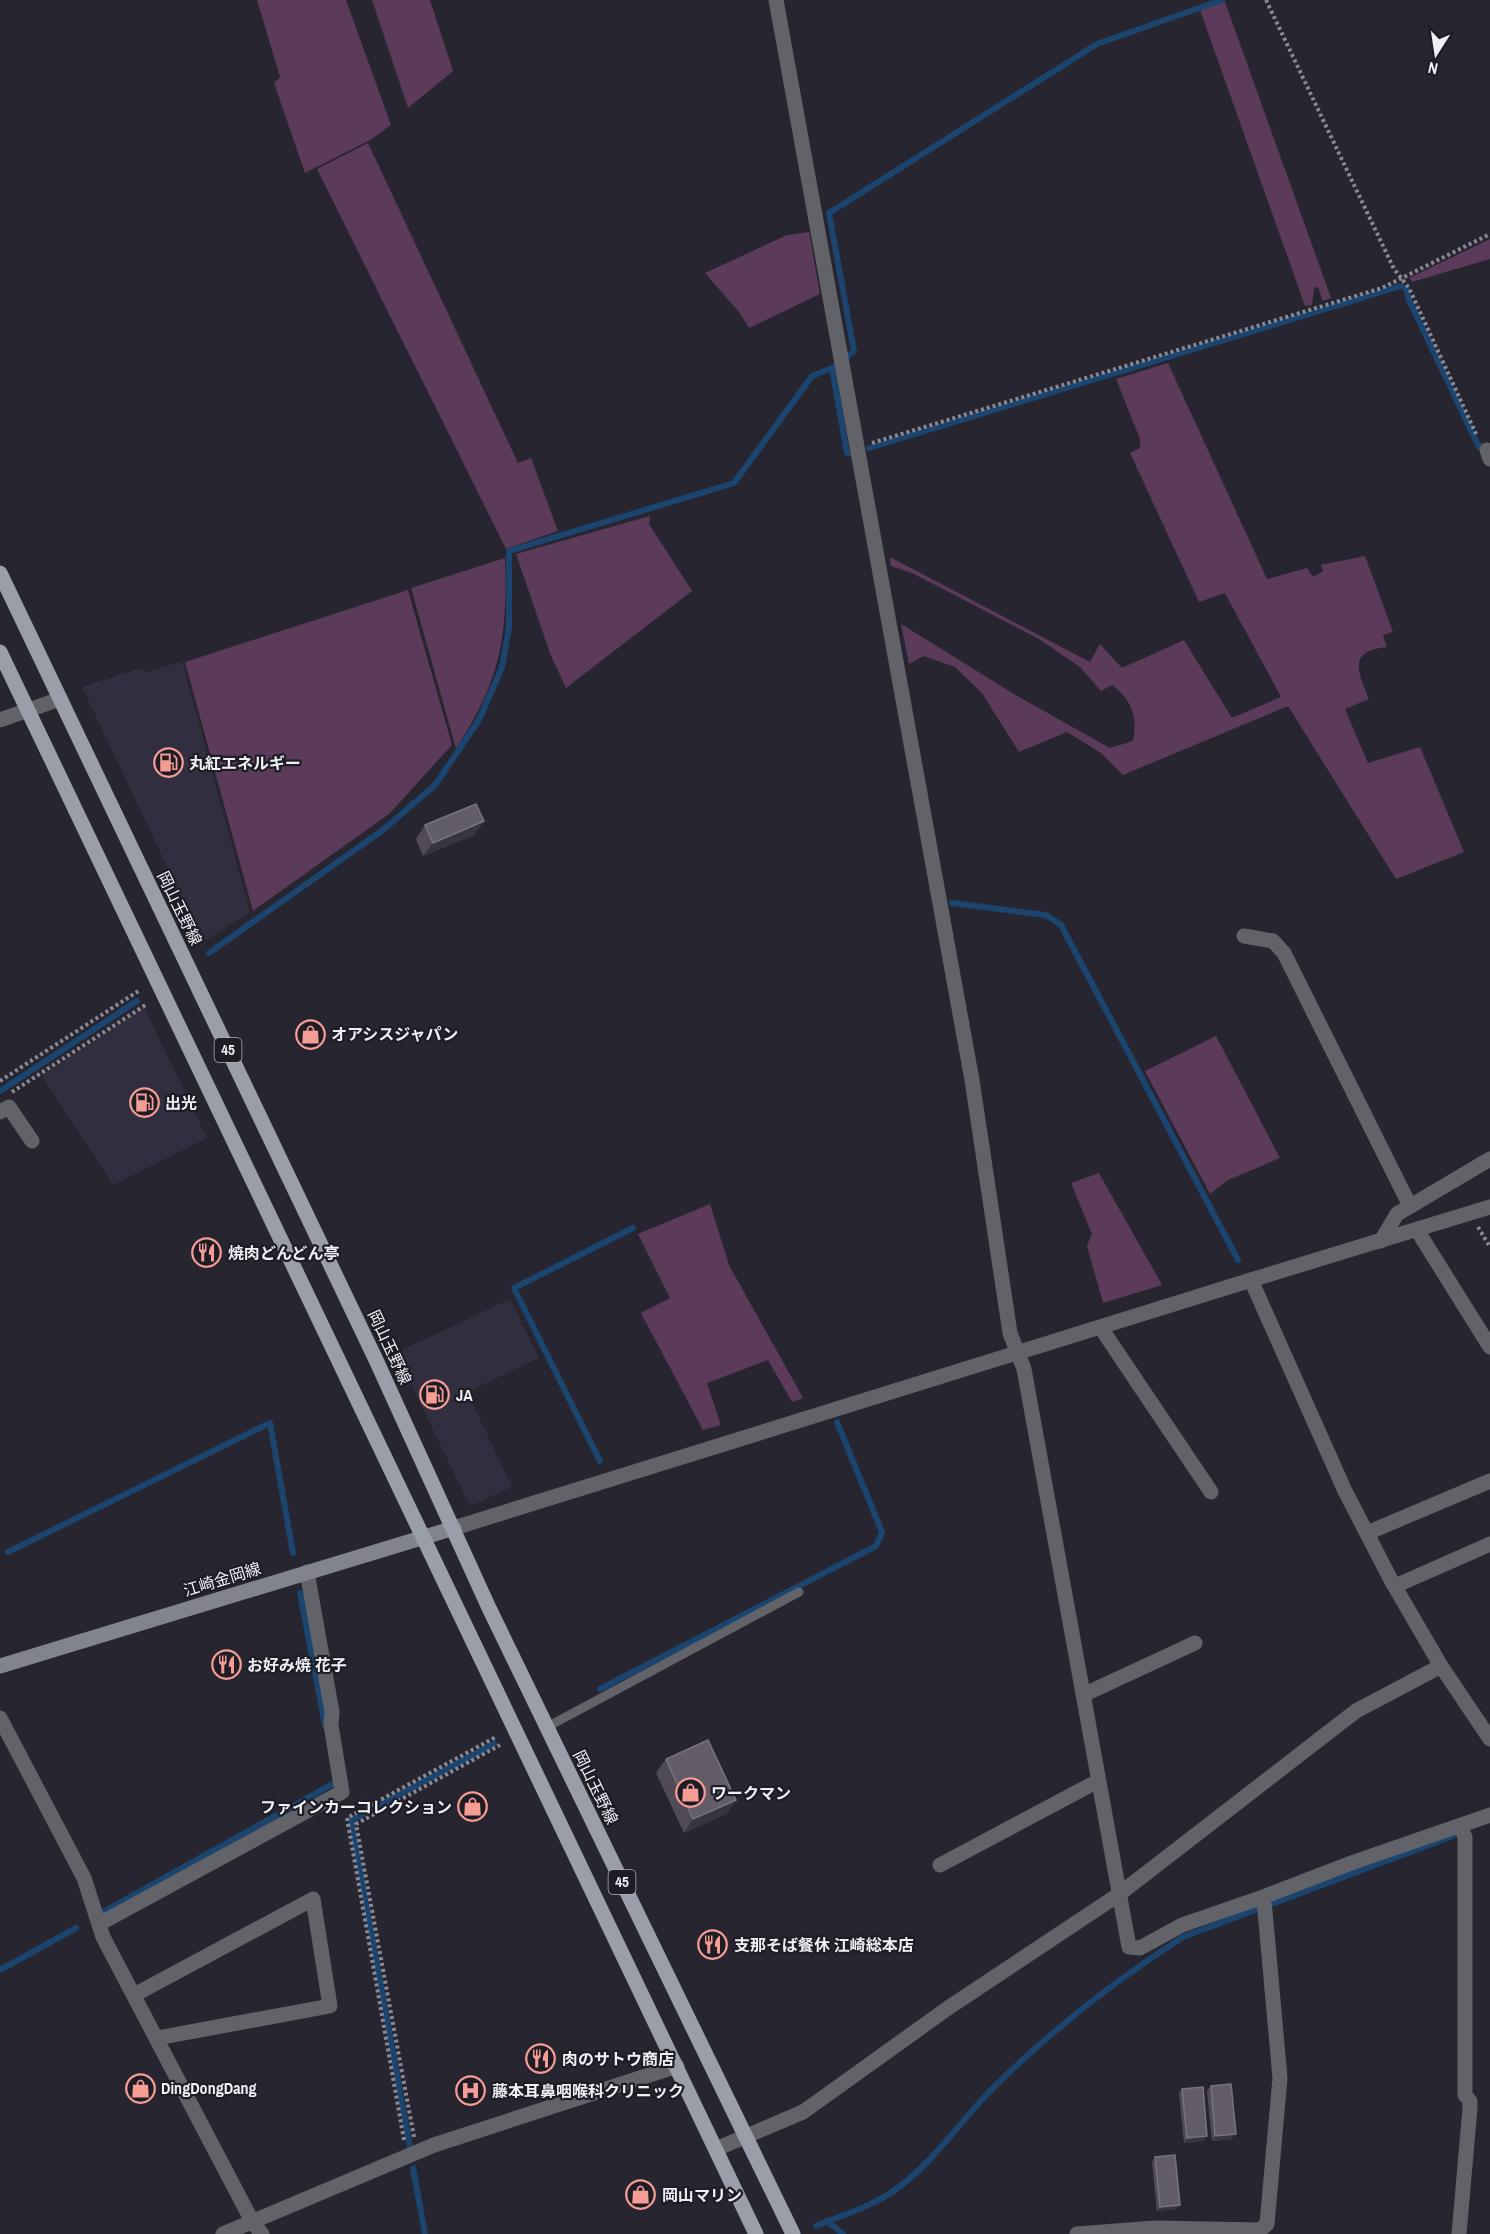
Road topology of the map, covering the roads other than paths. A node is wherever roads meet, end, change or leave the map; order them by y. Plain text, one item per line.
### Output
1 (776, 0) edge
2 (0, 573) edge
3 (0, 652) edge
4 (60, 699) junction
5 (28, 711) junction
6 (0, 720) edge
7 (1244, 936) dead end
8 (0, 1112) edge
9 (32, 1141) dead end
10 (1490, 1159) edge
11 (1410, 1206) junction
12 (1490, 1208) edge
13 (1417, 1230) junction
14 (1381, 1241) junction
15 (1251, 1280) junction
16 (1101, 1328) junction
17 (1490, 1347) edge
18 (1017, 1353) junction
19 (1490, 1481) edge
20 (1211, 1492) dead end
21 (454, 1528) junction
22 (1367, 1533) junction
23 (423, 1537) junction
24 (1490, 1544) edge
25 (307, 1572) junction
26 (1395, 1586) junction
27 (799, 1592) dead end
28 (1195, 1643) dead end
29 (0, 1666) edge
30 (1441, 1666) junction
31 (1083, 1695) junction
32 (0, 1718) edge
33 (547, 1727) junction
34 (1490, 1739) edge
35 (1098, 1781) junction
36 (1490, 1815) edge
37 (1462, 1830) junction
38 (940, 1865) dead end
39 (1118, 1895) junction
40 (1264, 1903) junction
41 (99, 1924) junction
42 (134, 1995) junction
43 (157, 2038) junction
44 (677, 2066) junction
45 (747, 2134) junction
46 (716, 2149) junction
47 (258, 2228) edge
48 (1261, 2232) edge
49 (223, 2234) edge
50 (756, 2234) edge
51 (793, 2234) edge
52 (1077, 2234) edge
53 (1459, 2234) edge

1 - 18 street
2 - 4 main road, 岡山玉野線 / 45
3 - 5 main road, 45
4 - 5 street
4 - 21 main road, 岡山玉野線 / 45
5 - 6 street
5 - 23 main road, 45
7 - 11 street
8 - 9 street
10 - 11 street
11 - 14 street
12 - 13 street
13 - 14 street
13 - 17 street
14 - 15 street
15 - 16 street
15 - 22 street
16 - 18 street
16 - 20 street
18 - 21 street
18 - 31 street
19 - 22 street
21 - 23 main road, 江崎金岡線
21 - 33 main road, 岡山玉野線 / 45
22 - 26 street
23 - 25 main road, 江崎金岡線
23 - 44 main road, 45
24 - 26 street
25 - 29 main road, 江崎金岡線
25 - 41 street
26 - 30 street
27 - 33 lane
28 - 31 street
30 - 34 street
30 - 39 street
31 - 35 street
32 - 41 street
33 - 45 main road, 岡山玉野線 / 45
35 - 38 street
35 - 39 street
36 - 37 street
37 - 40 street
37 - 53 street
39 - 40 street
39 - 45 street
40 - 48 street
41 - 42 street
42 - 43 street
42 - 43 street
43 - 47 street
44 - 46 main road, 45
44 - 47 street
45 - 46 street
45 - 51 main road, 岡山玉野線 / 45
46 - 50 main road, 45
47 - 49 street
48 - 52 street

